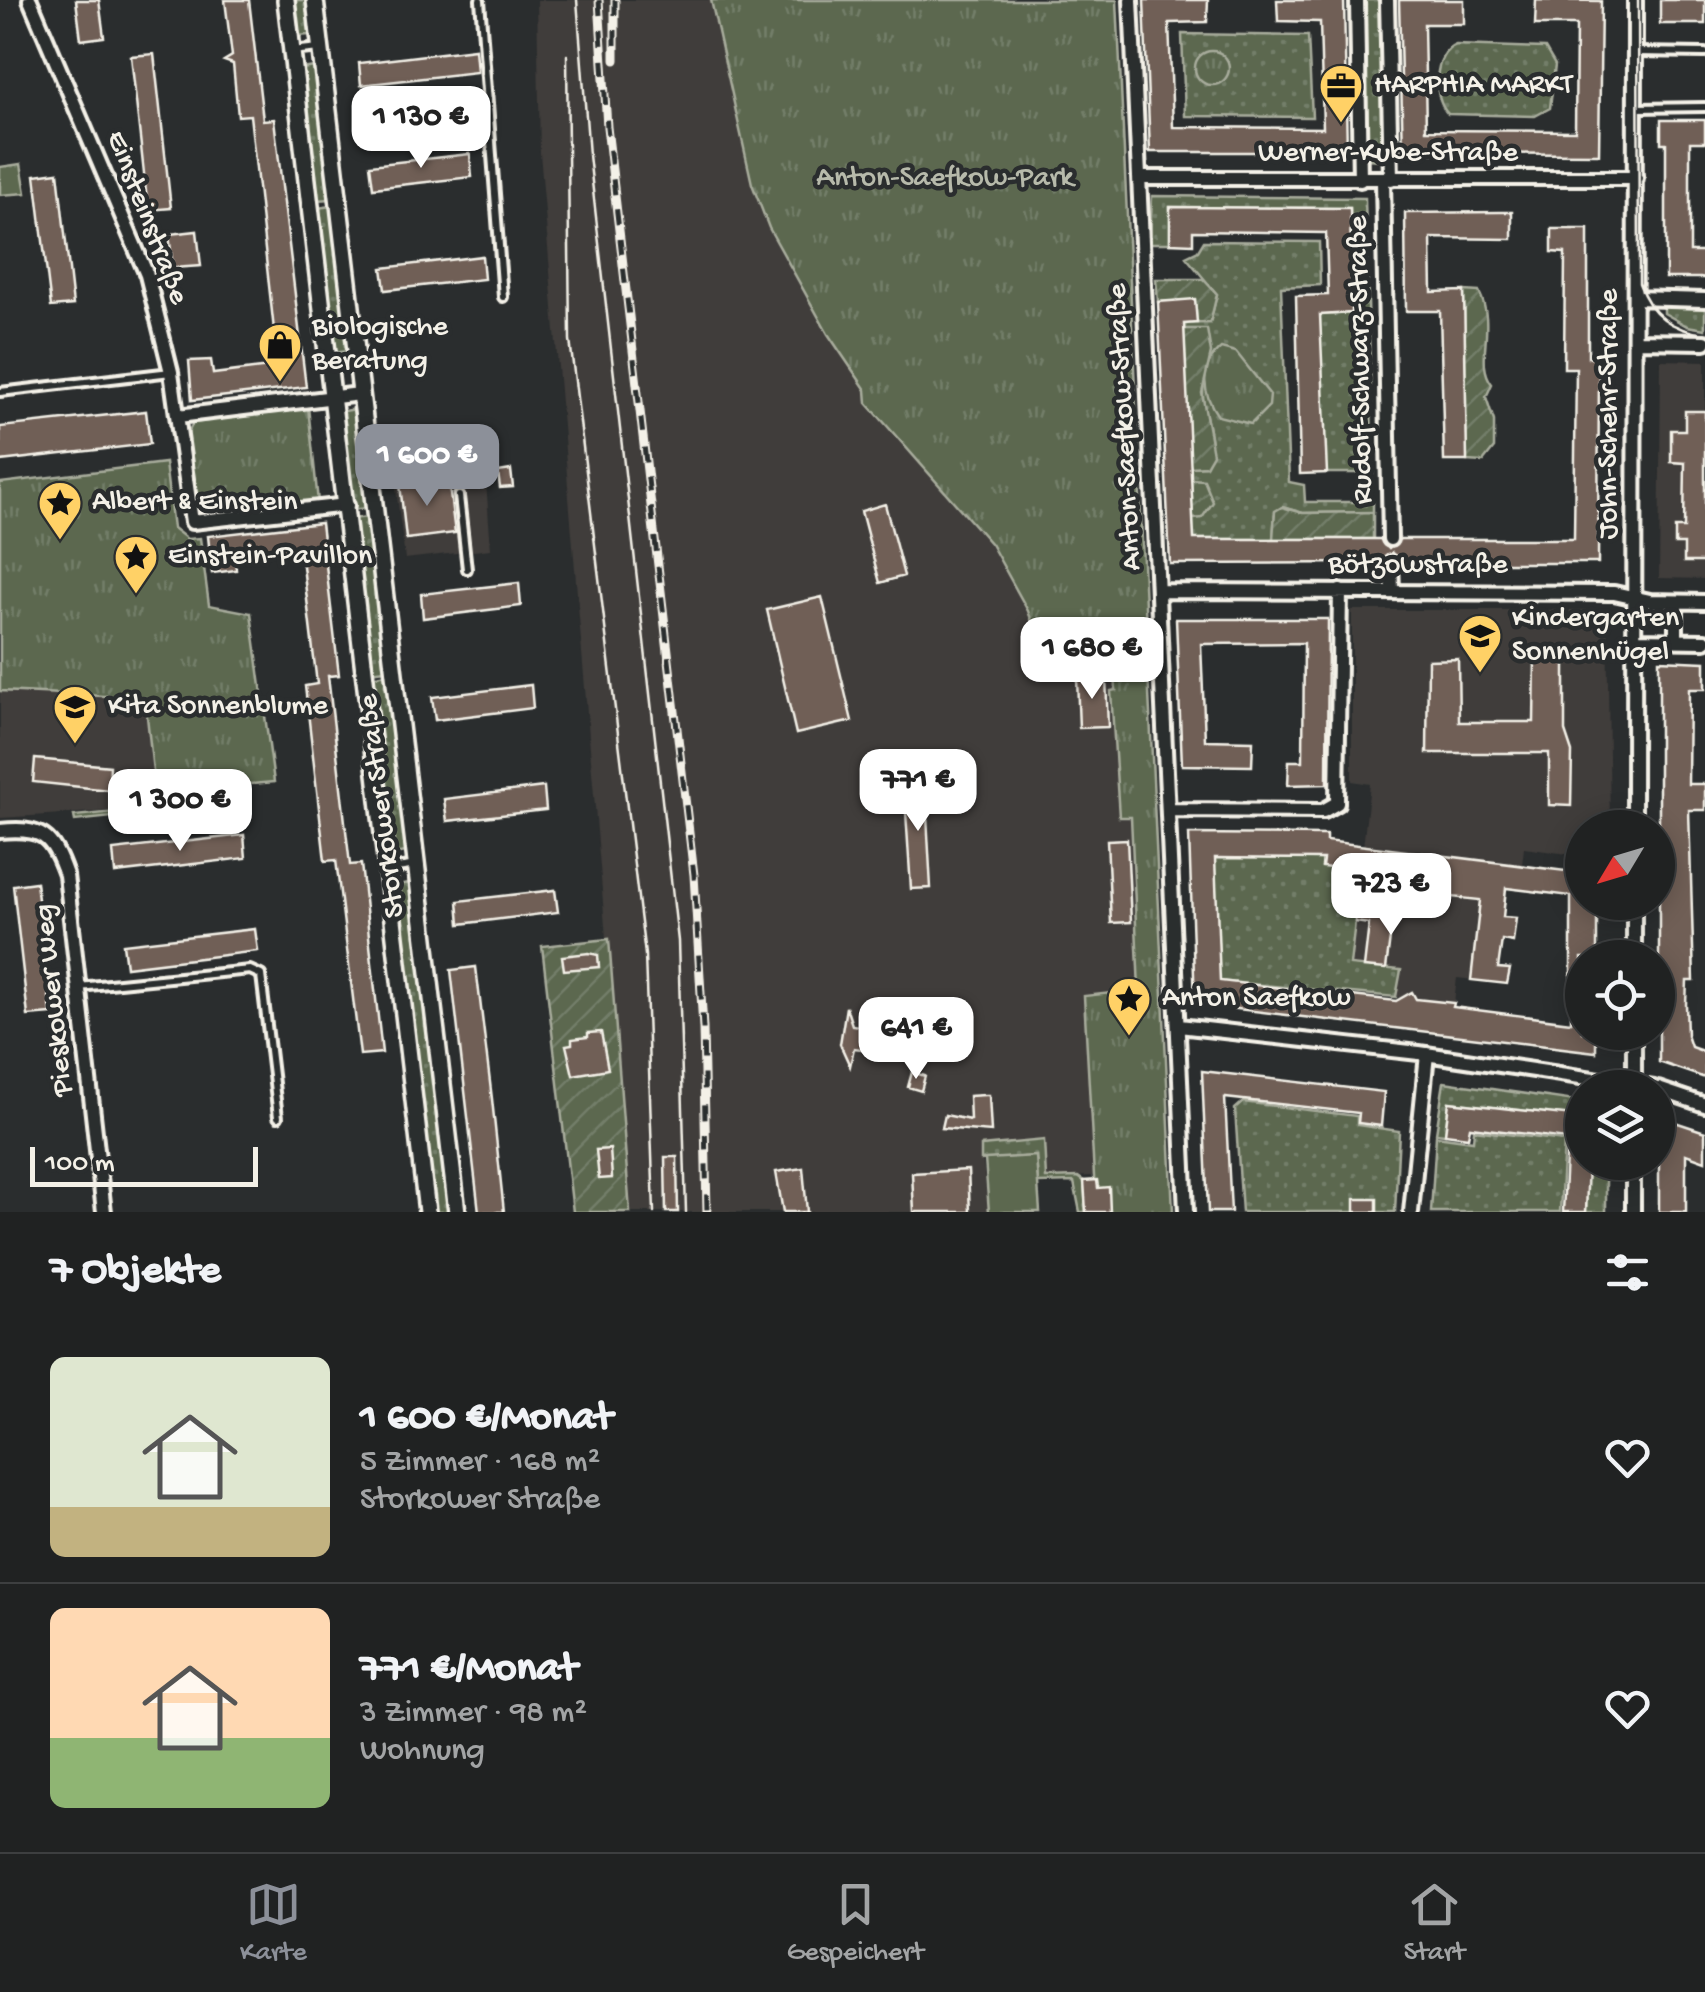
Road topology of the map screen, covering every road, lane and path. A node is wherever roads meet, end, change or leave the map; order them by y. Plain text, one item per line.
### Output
1 (30, 0) edge
2 (286, 0) edge
3 (315, 0) edge
4 (480, 0) edge
5 (1131, 0) edge
6 (1357, 0) edge
7 (1388, 0) edge
8 (1635, 0) edge
9 (321, 48) junction
10 (292, 51) junction
11 (1636, 52) junction
12 (1705, 52) edge
13 (1705, 107) edge
14 (1636, 108) junction
15 (1139, 178) junction
16 (1636, 178) junction
17 (1360, 180) junction
18 (1387, 180) junction
19 (503, 297) dead end
20 (1635, 298) junction
21 (1705, 300) edge
22 (1636, 341) junction
23 (1705, 342) edge
24 (170, 372) junction
25 (0, 392) edge
26 (360, 394) junction
27 (334, 398) junction
28 (178, 416) junction
29 (459, 496) dead end
30 (347, 506) junction
31 (1390, 539) dead end
32 (1391, 563) dead end
33 (468, 570) dead end
34 (1392, 590) junction
35 (1159, 591) junction
36 (1340, 591) junction
37 (1633, 596) junction
38 (1676, 602) junction
39 (1705, 602) edge
40 (1634, 640) junction
41 (1676, 640) junction
42 (1705, 641) edge
43 (1169, 810) junction
44 (1634, 810) edge
45 (0, 832) edge
46 (419, 865) junction
47 (389, 870) junction
48 (79, 987) junction
49 (1180, 1026) junction
50 (1427, 1054) junction
51 (1565, 1074) edge
52 (1675, 1095) edge
53 (1705, 1105) edge
54 (278, 1118) dead end
55 (1633, 1180) edge
56 (104, 1212) edge
57 (427, 1212) edge
58 (457, 1212) edge
59 (1186, 1212) edge
60 (1411, 1212) edge
61 (1633, 1212) edge

1 - 24 street, Einsteinstraße
2 - 10 street, Storkower Straße
3 - 9 street, Storkower Straße
4 - 19 lane
5 - 15 street, Anton-Saefkow-Straße
6 - 17 street, Rudolf-Schwarz-Straße
7 - 18 street, Rudolf-Schwarz-Straße
8 - 11 street, John-Schehr-Straße
9 - 10 lane
9 - 26 street, Storkower Straße
10 - 27 street, Storkower Straße
11 - 12 lane
11 - 14 street, John-Schehr-Straße
13 - 14 lane
14 - 16 street, John-Schehr-Straße
15 - 17 street, Werner-Kube-Straße
15 - 35 street, Anton-Saefkow-Straße
16 - 18 street, Werner-Kube-Straße
16 - 20 street, John-Schehr-Straße
17 - 18 street, Werner-Kube-Straße
18 - 31 street, Rudolf-Schwarz-Straße
20 - 21 street
20 - 22 street, John-Schehr-Straße
22 - 23 street
22 - 37 street, John-Schehr-Straße
24 - 25 lane
24 - 28 street, Einsteinstraße
26 - 27 street
26 - 46 street, Storkower Straße
27 - 28 street
27 - 30 street, Storkower Straße
28 - 30 street, Einsteinstraße
29 - 33 lane
30 - 47 street, Storkower Straße
32 - 34 street
34 - 36 street, Bötzowstraße
34 - 37 street, Bötzowstraße
35 - 36 street, Bötzowstraße
35 - 43 street, Anton-Saefkow-Straße
36 - 43 street
37 - 38 street, Bötzowstraße
37 - 40 street, John-Schehr-Straße
38 - 39 street, Bötzowstraße
38 - 41 street
40 - 41 street
40 - 44 street, John-Schehr-Straße
41 - 42 street
43 - 49 street, Anton-Saefkow-Straße
45 - 48 street, Pieskower Weg
46 - 47 lane
46 - 58 street, Storkower Straße
47 - 57 street, Storkower Straße
48 - 54 lane
48 - 56 street, Pieskower Weg
49 - 50 street
49 - 59 street, Anton-Saefkow-Straße
50 - 51 street
50 - 60 street
52 - 53 street
55 - 61 street

